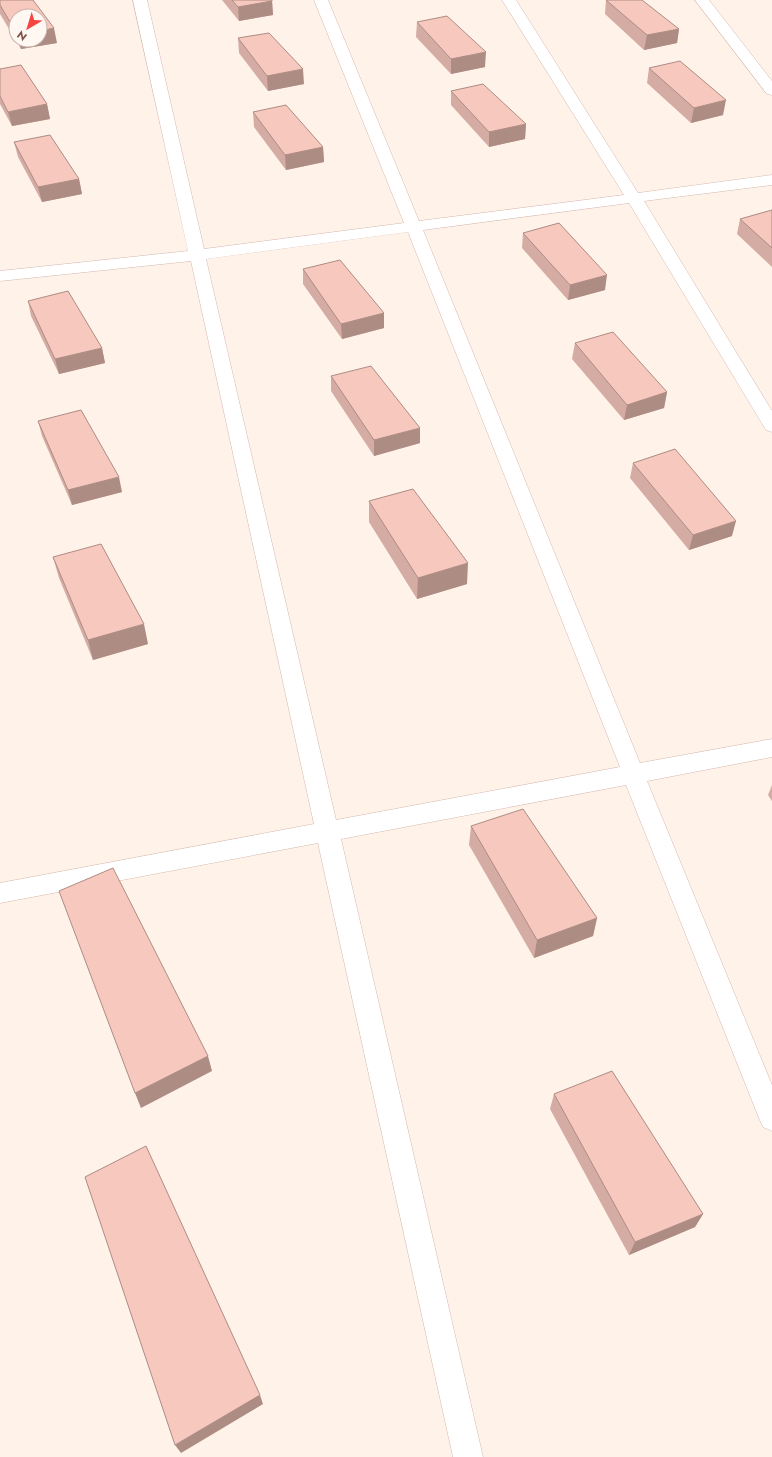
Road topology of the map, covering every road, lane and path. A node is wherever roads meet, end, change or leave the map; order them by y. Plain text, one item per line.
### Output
1 (140, 0) edge
2 (321, 0) edge
3 (509, 0) edge
4 (702, 0) edge
5 (772, 91) edge
6 (772, 180) edge
7 (634, 198) junction
8 (414, 227) junction
9 (197, 255) junction
10 (0, 276) edge
11 (772, 426) edge
12 (772, 748) edge
13 (632, 774) junction
14 (328, 832) junction
15 (0, 893) edge
16 (772, 1118) edge
17 (468, 1457) edge

1 - 9 street
2 - 8 street
3 - 7 street
4 - 5 street
6 - 7 street
7 - 8 street
7 - 11 street
8 - 9 street
8 - 13 street
9 - 10 street
9 - 14 street
12 - 13 street
13 - 14 street
13 - 16 street
14 - 15 street
14 - 17 street

